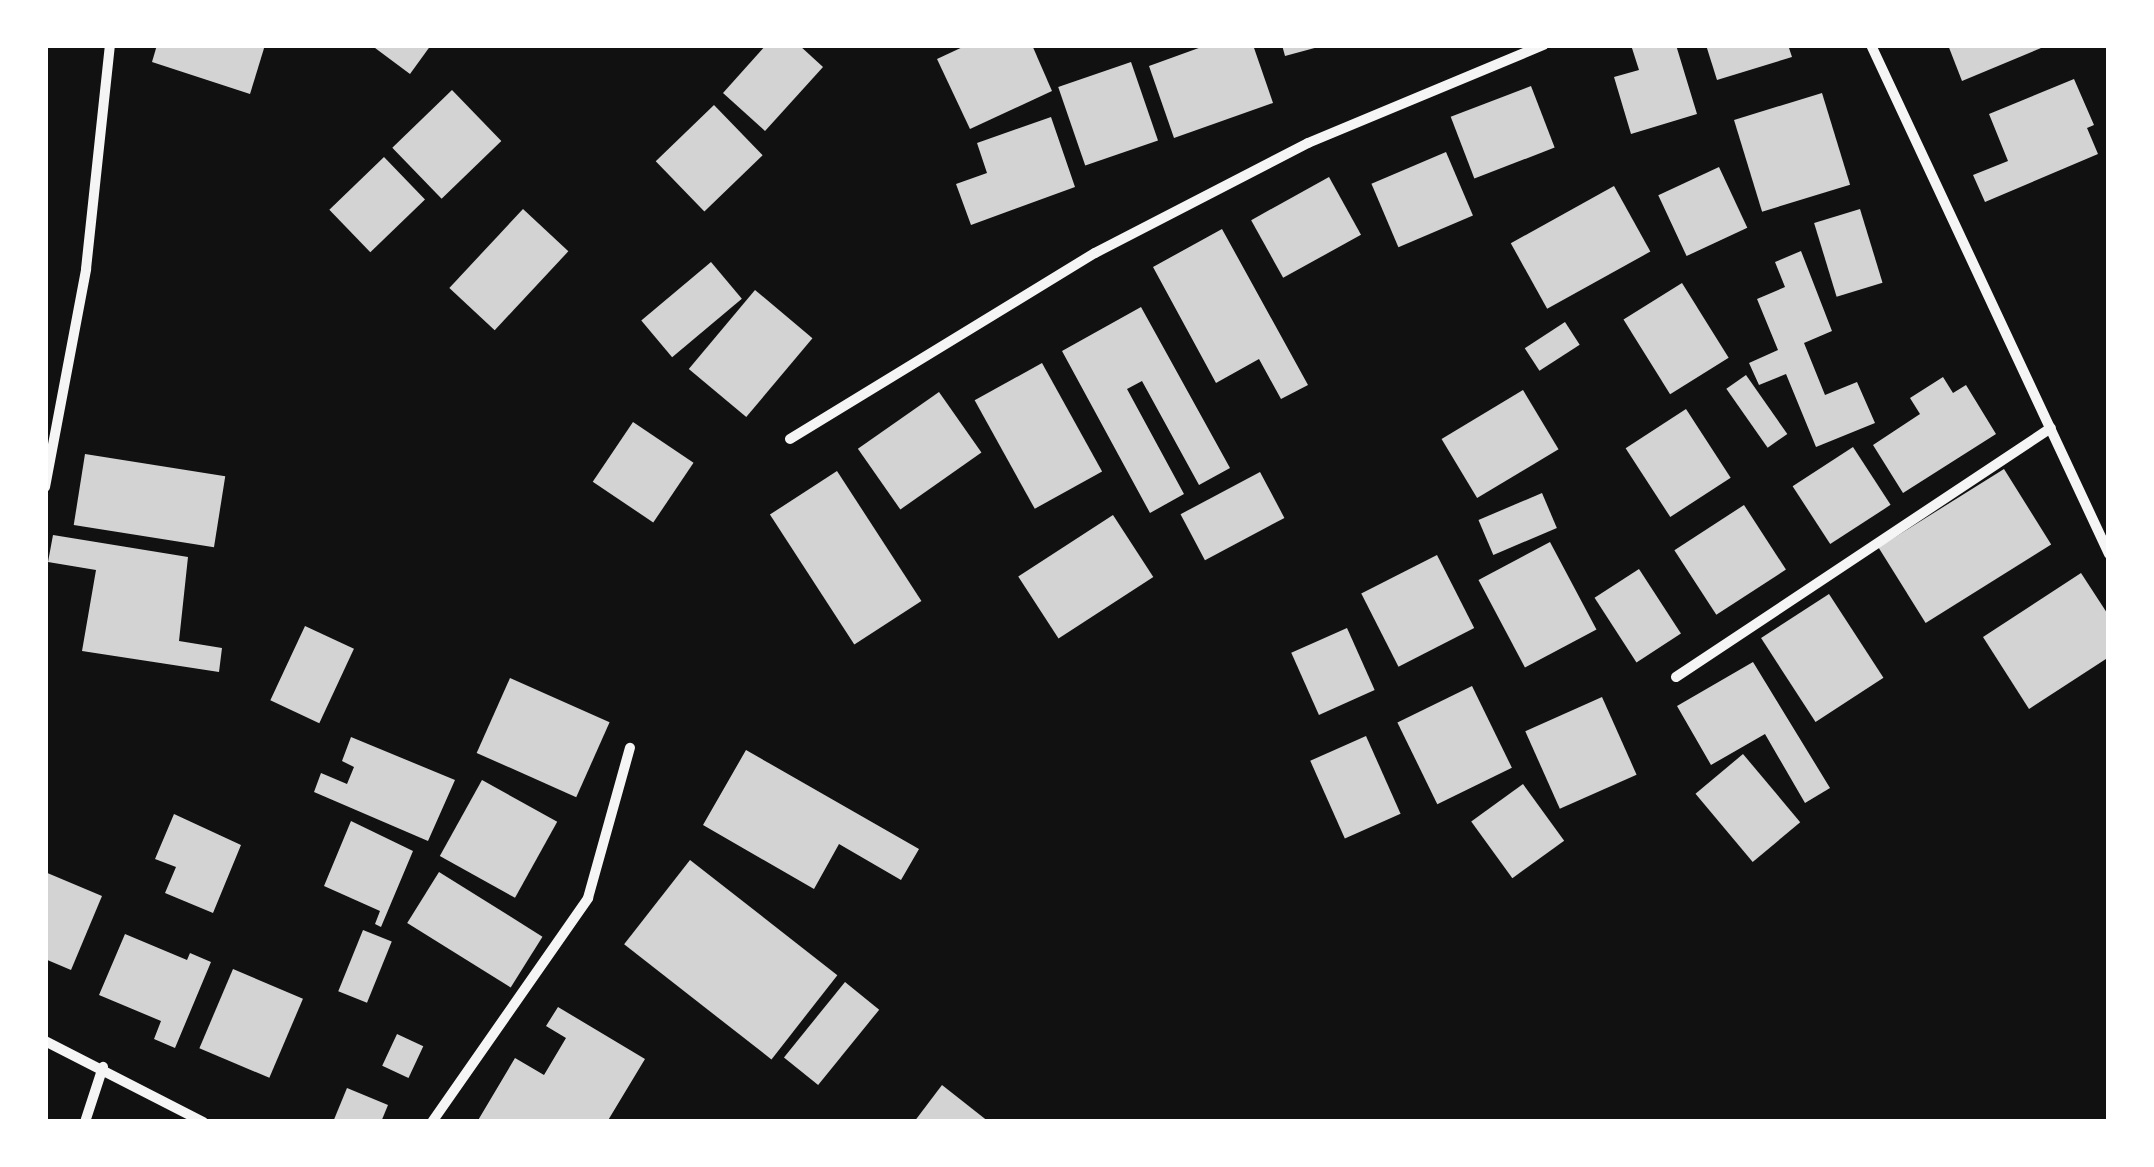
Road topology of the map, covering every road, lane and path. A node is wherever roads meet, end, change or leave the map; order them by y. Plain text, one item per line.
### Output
1 (110, 45) edge
2 (1543, 45) edge
3 (1872, 45) edge
4 (2051, 428) junction
5 (790, 439) dead end
6 (45, 487) edge
7 (2109, 554) edge
8 (1676, 677) dead end
9 (630, 748) dead end
10 (45, 1040) edge
11 (104, 1068) junction
12 (84, 1122) edge
13 (203, 1122) edge
14 (432, 1122) edge

1 - 6 street
2 - 5 street
3 - 4 street
4 - 7 street
4 - 8 street
9 - 14 street
10 - 11 street
11 - 12 street
11 - 13 street

